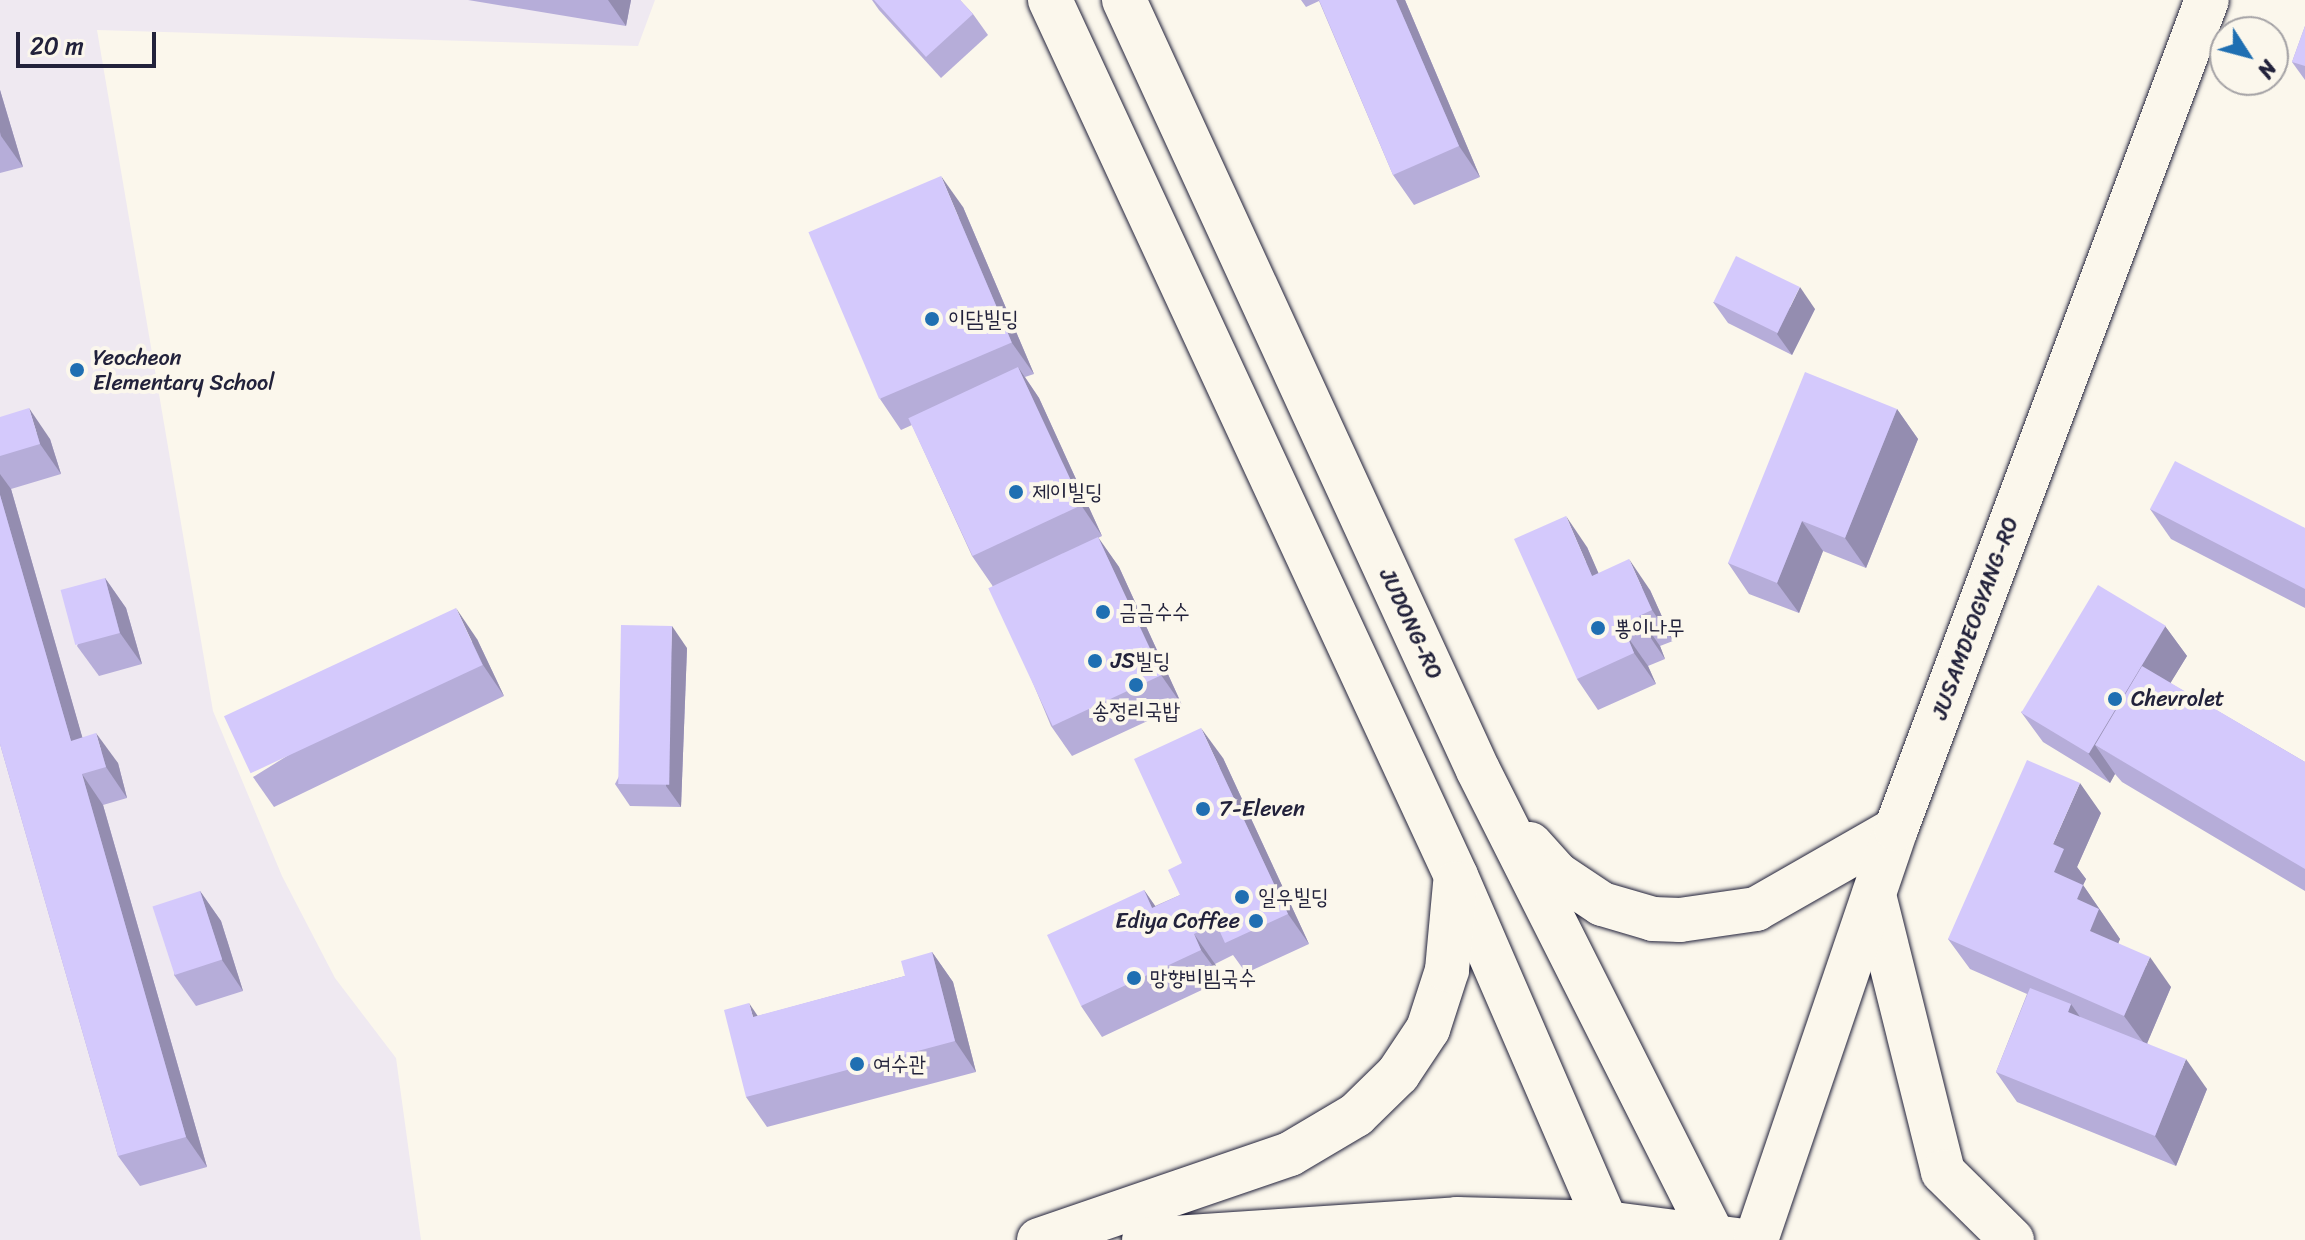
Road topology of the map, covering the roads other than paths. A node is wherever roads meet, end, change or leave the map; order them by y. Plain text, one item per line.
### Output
1 (1050, 0) edge
2 (1124, 0) edge
3 (2207, 0) edge
4 (1478, 770) junction
5 (1896, 829) junction
6 (1456, 876) junction
7 (1874, 892) junction
8 (1607, 1232) edge
9 (1731, 1239) edge
10 (1039, 1240) edge
11 (1144, 1240) edge
12 (2012, 1240) edge

1 - 6 street
2 - 4 street, JUDONG-RO
3 - 5 street, JUSAMDEOGYANG-RO
4 - 5 street
4 - 9 street, JUDONG-RO
5 - 7 street, JUSAMDEOGYANG-RO
6 - 8 street
6 - 10 street
7 - 9 street, JUSAMDEOGYANG-RO
7 - 12 street
8 - 9 street
8 - 11 street

